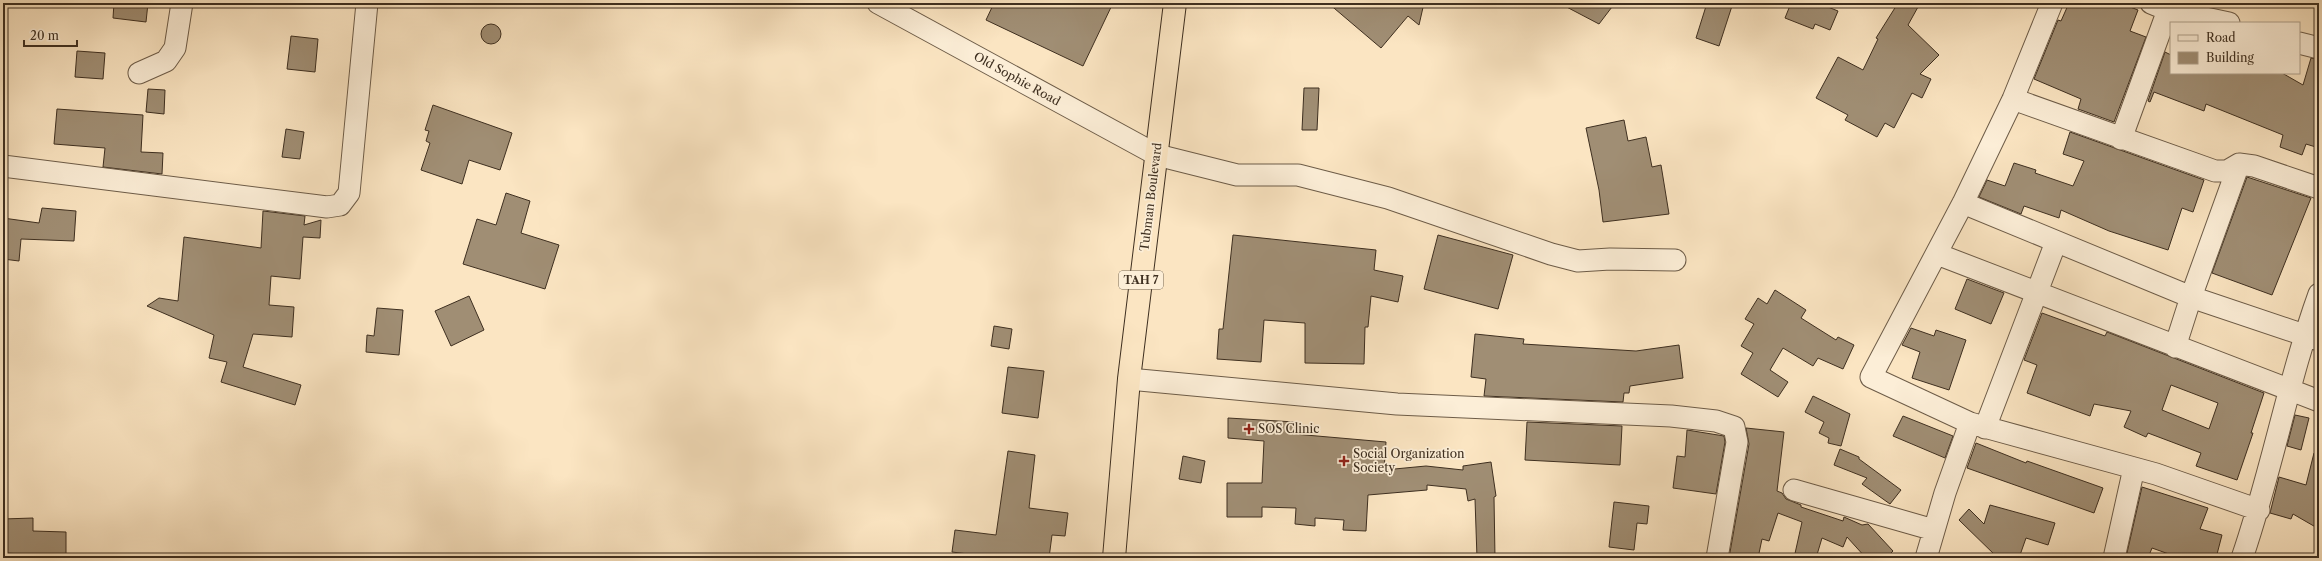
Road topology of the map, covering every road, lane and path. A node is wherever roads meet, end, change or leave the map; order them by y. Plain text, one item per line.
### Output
1 (182, 3) edge
2 (368, 3) edge
3 (878, 3) edge
4 (1175, 3) edge
5 (2052, 3) edge
6 (2160, 6) edge
7 (2225, 22) edge
8 (2300, 43) edge
9 (2319, 48) edge
10 (139, 73) dead end
11 (2013, 99) junction
12 (2121, 139) junction
13 (1157, 155) junction
14 (2239, 164) junction
15 (3, 166) edge
16 (2319, 188) edge
17 (1963, 202) junction
18 (2056, 242) junction
19 (1937, 254) junction
20 (1675, 260) dead end
21 (2035, 293) junction
22 (2319, 294) edge
23 (2191, 297) junction
24 (2312, 338) edge
25 (2175, 347) junction
26 (1129, 379) junction
27 (2290, 391) junction
28 (2319, 401) edge
29 (1977, 426) junction
30 (2134, 468) junction
31 (1794, 490) dead end
32 (2258, 510) junction
33 (1934, 530) junction
34 (1114, 558) edge
35 (1717, 558) edge
36 (1926, 558) edge
37 (2114, 558) edge
38 (2242, 558) edge

1 - 10 street
2 - 15 street
3 - 13 street, Old Sophie Road
4 - 13 highway, Tubman Boulevard / TAH 7
5 - 11 street
6 - 7 street
6 - 12 street
8 - 9 street
11 - 12 street
11 - 17 street
12 - 14 street
13 - 20 street, Old Sophie Road
13 - 26 highway, Tubman Boulevard / TAH 7
14 - 16 street
14 - 23 street
17 - 18 street
17 - 19 street
18 - 21 street
18 - 23 street
19 - 21 street
19 - 29 street
21 - 25 street
21 - 29 street
22 - 24 street
23 - 24 street
23 - 25 street
24 - 27 street
25 - 27 street
26 - 34 highway, Tubman Boulevard / TAH 7
26 - 35 street
27 - 28 street
27 - 32 street
29 - 30 street
29 - 33 street
30 - 32 street
30 - 37 street
31 - 33 street
32 - 38 street
33 - 36 street

